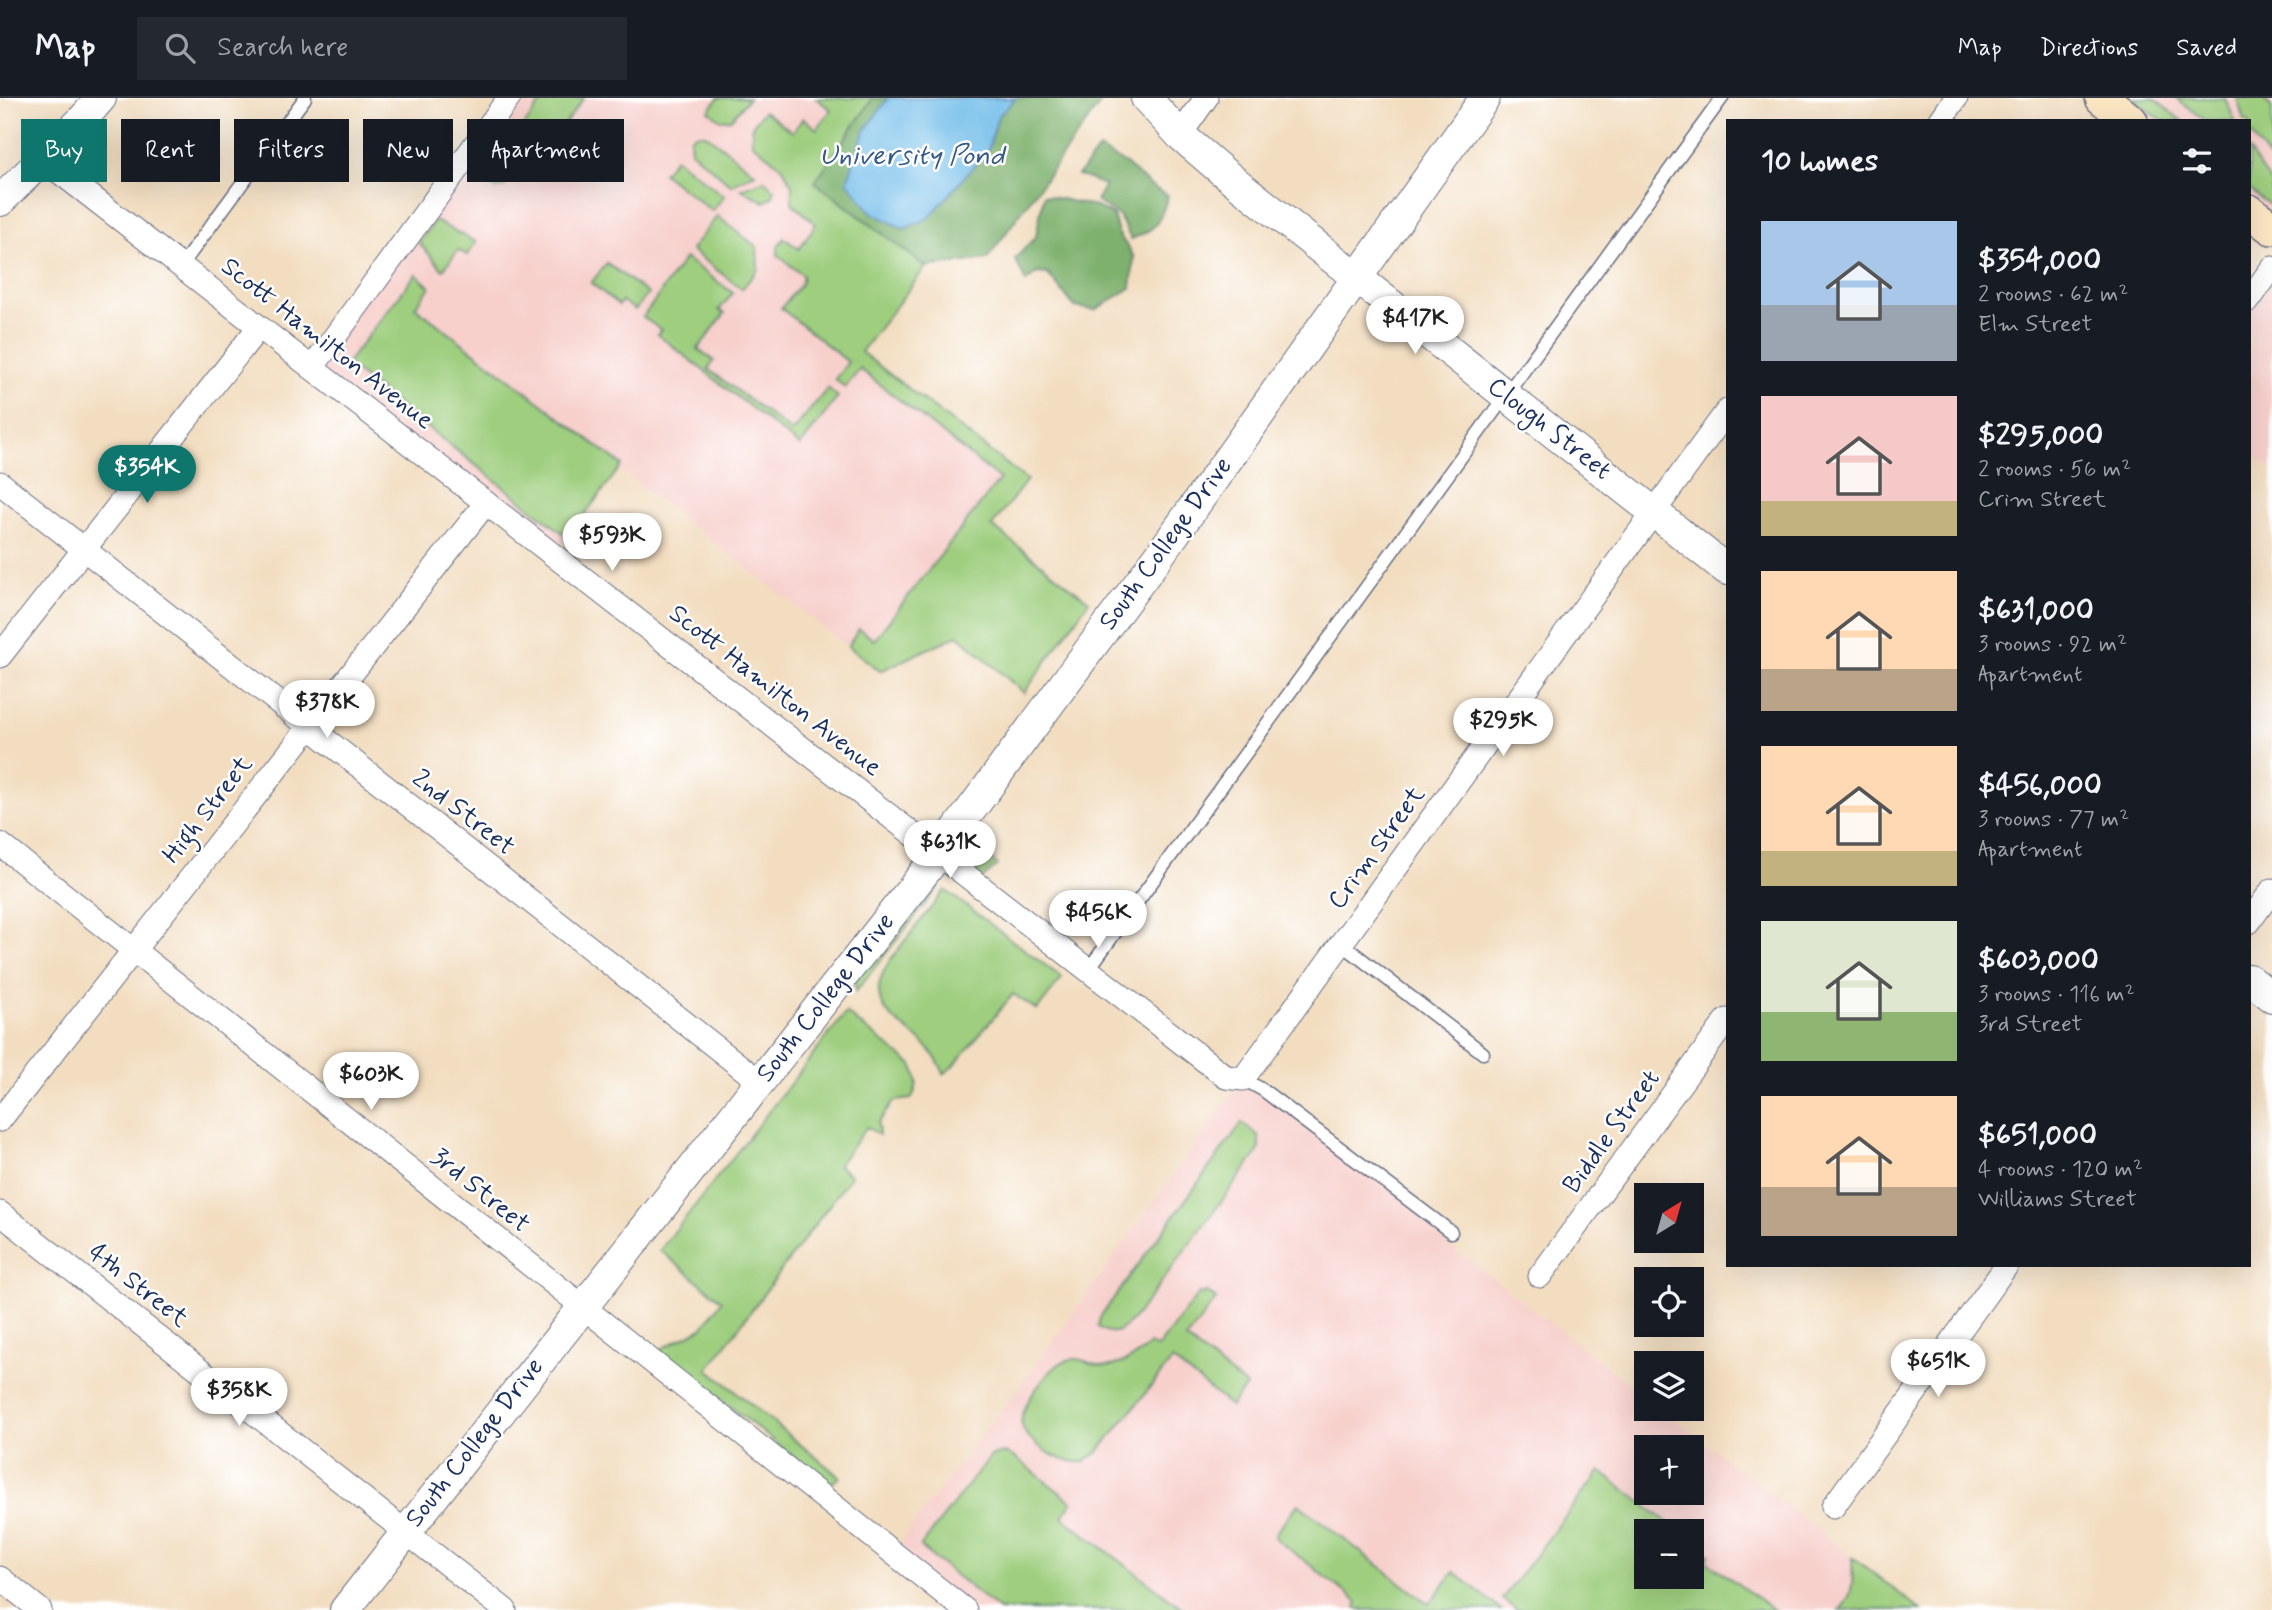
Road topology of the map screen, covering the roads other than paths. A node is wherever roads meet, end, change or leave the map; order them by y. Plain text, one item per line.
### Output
1 (101, 98) edge
2 (305, 98) edge
3 (509, 98) edge
4 (1146, 98) edge
5 (1206, 98) edge
6 (1485, 98) edge
7 (1722, 98) edge
8 (1956, 98) edge
9 (2102, 98) edge
10 (82, 119) edge
11 (1941, 119) edge
12 (2128, 119) edge
13 (1180, 135) junction
14 (21, 181) edge
15 (72, 182) edge
16 (0, 201) edge
17 (2251, 212) edge
18 (2272, 228) edge
19 (181, 266) junction
20 (2272, 268) edge
21 (1358, 279) junction
22 (2251, 296) edge
23 (259, 327) junction
24 (312, 368) junction
25 (1505, 395) junction
26 (1726, 412) edge
27 (0, 483) edge
28 (486, 503) junction
29 (1654, 511) junction
30 (84, 550) junction
31 (1726, 569) edge
32 (0, 656) edge
33 (310, 726) junction
34 (0, 844) edge
35 (938, 854) junction
36 (2272, 890) edge
37 (2251, 919) edge
38 (1342, 944) junction
39 (133, 950) junction
40 (1088, 970) junction
41 (2251, 981) edge
42 (2272, 997) edge
43 (1726, 1021) edge
44 (1483, 1053) dead end
45 (1242, 1079) junction
46 (760, 1082) junction
47 (0, 1120) edge
48 (0, 1213) edge
49 (1451, 1232) dead end
50 (2006, 1267) edge
51 (1540, 1276) dead end
52 (583, 1307) junction
53 (1833, 1507) dead end
54 (406, 1531) junction
55 (0, 1578) edge
56 (40, 1610) edge
57 (345, 1610) edge
58 (505, 1610) edge
59 (965, 1610) edge

1 - 10 street
2 - 19 lane
3 - 24 street
4 - 13 street, Clough Street
5 - 13 street
6 - 21 street, South College Drive
7 - 25 lane
8 - 11 street
9 - 12 main road
13 - 21 street, Clough Street
14 - 16 street
15 - 19 street, Scott Hamilton Avenue
17 - 18 main road
19 - 23 street, Scott Hamilton Avenue
20 - 22 street
21 - 25 street, Clough Street
21 - 35 street, South College Drive
23 - 24 street, Scott Hamilton Avenue
23 - 30 street
24 - 28 street, Scott Hamilton Avenue
25 - 29 street, Clough Street
25 - 40 lane
26 - 29 street, Crim Street
27 - 30 street, 2nd Street
28 - 33 street, High Street
28 - 35 street, Scott Hamilton Avenue
29 - 31 street, Clough Street
29 - 38 street, Crim Street
30 - 32 street
30 - 33 street, 2nd Street
33 - 39 street, High Street
33 - 46 street, 2nd Street
34 - 39 street, 3rd Street
35 - 40 street, Scott Hamilton Avenue
35 - 46 street, South College Drive
36 - 37 street
38 - 44 lane
38 - 45 street, Crim Street
39 - 47 street, High Street
39 - 52 street, 3rd Street
40 - 45 street, Scott Hamilton Avenue
41 - 42 street
43 - 51 street, Biddle Street
45 - 49 lane
46 - 52 street, South College Drive
48 - 54 street, 4th Street
50 - 53 street
52 - 54 street, South College Drive
52 - 59 street, 3rd Street
54 - 57 street, South College Drive
54 - 58 street, 4th Street
55 - 56 street

